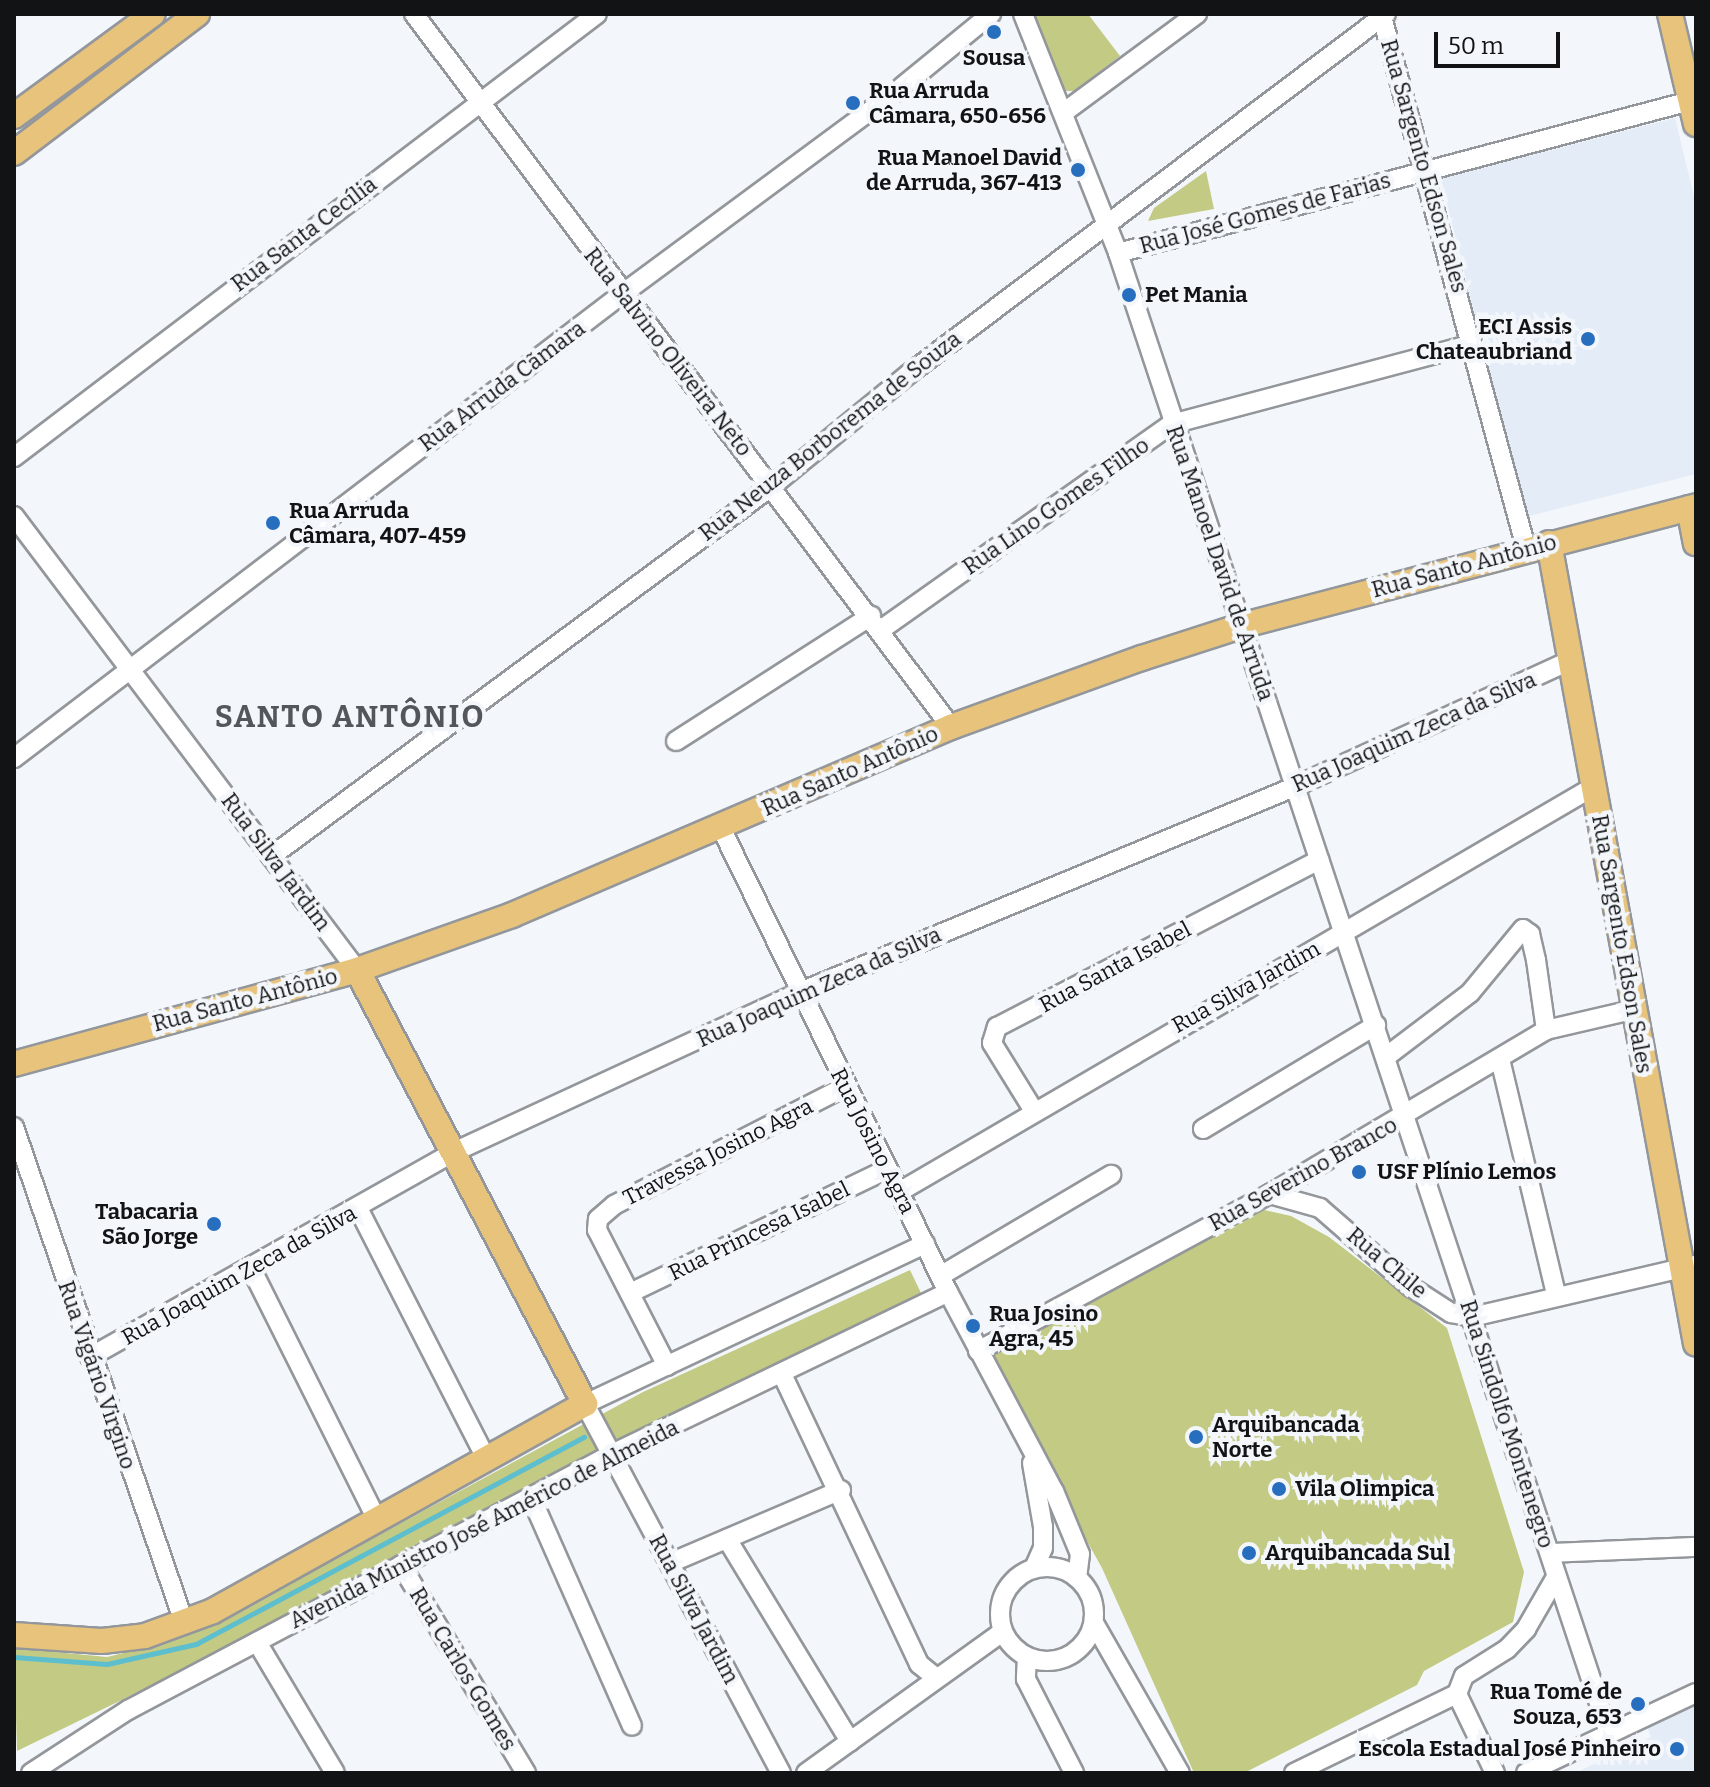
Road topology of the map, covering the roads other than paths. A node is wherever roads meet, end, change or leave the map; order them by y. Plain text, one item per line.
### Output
1 (153, 14) edge
2 (197, 14) edge
3 (414, 14) edge
4 (597, 14) edge
5 (991, 14) edge
6 (1023, 14) edge
7 (1197, 14) edge
8 (1670, 14) edge
9 (1384, 16) edge
10 (478, 100) junction
11 (1693, 112) edge
12 (1063, 113) junction
13 (14, 116) edge
14 (14, 153) edge
15 (1426, 168) junction
16 (1106, 224) junction
17 (1118, 253) junction
18 (621, 295) junction
19 (1473, 344) junction
20 (1172, 424) junction
21 (14, 457) edge
22 (772, 486) junction
23 (1693, 507) edge
24 (14, 516) edge
25 (1696, 543) edge
26 (1537, 546) junction
27 (877, 622) junction
28 (1244, 625) junction
29 (1569, 661) junction
30 (129, 672) junction
31 (951, 727) junction
32 (676, 741) dead end
33 (14, 758) edge
34 (1595, 786) junction
35 (1294, 787) junction
36 (721, 828) junction
37 (273, 855) junction
38 (1319, 860) junction
39 (1346, 931) junction
40 (357, 970) junction
41 (798, 993) junction
42 (1632, 1010) junction
43 (1376, 1025) junction
44 (1546, 1030) junction
45 (1387, 1056) junction
46 (1500, 1059) junction
47 (14, 1064) edge
48 (845, 1087) junction
49 (1034, 1111) junction
50 (1405, 1116) junction
51 (14, 1127) edge
52 (1203, 1129) dead end
53 (456, 1151) junction
54 (888, 1169) junction
55 (1111, 1175) dead end
56 (899, 1192) junction
57 (1270, 1194) junction
58 (359, 1210) junction
59 (925, 1244) junction
60 (1689, 1266) edge
61 (252, 1270) junction
62 (944, 1284) junction
63 (630, 1293) junction
64 (1556, 1294) junction
65 (1472, 1317) junction
66 (1696, 1344) edge
67 (978, 1351) junction
68 (90, 1357) junction
69 (667, 1366) junction
70 (782, 1374) junction
71 (588, 1407) junction
72 (610, 1450) junction
73 (1029, 1453) junction
74 (486, 1458) junction
75 (841, 1490) junction
76 (531, 1497) junction
77 (376, 1518) junction
78 (727, 1539) junction
79 (1696, 1547) edge
80 (1550, 1553) junction
81 (670, 1563) junction
82 (401, 1565) junction
83 (1034, 1568) junction
84 (1077, 1577) junction
85 (1556, 1577) junction
86 (184, 1622) junction
87 (1094, 1623) junction
88 (1002, 1632) junction
89 (14, 1635) edge
90 (257, 1642) junction
91 (1027, 1657) junction
92 (936, 1678) junction
93 (1696, 1693) edge
94 (1457, 1694) junction
95 (632, 1726) dead end
96 (1609, 1733) junction
97 (850, 1741) junction
98 (31, 1773) edge
99 (335, 1773) edge
100 (526, 1773) edge
101 (781, 1773) edge
102 (806, 1773) edge
103 (1074, 1773) edge
104 (1180, 1773) edge
105 (1294, 1773) edge
106 (1495, 1773) edge
107 (1526, 1773) edge

1 - 13 main road
2 - 14 main road
3 - 10 street, Rua Salvino Oliveira Neto
4 - 10 street, Rua Santa Cecília
5 - 18 street, Rua Arruda Cãmara
6 - 12 street, Rua Manoel David de Arruda
7 - 12 street
8 - 11 main road
9 - 15 street, Rua Sargento Edson Sales
9 - 16 street, Rua Neuza Borborema de Souza
10 - 18 street, Rua Salvino Oliveira Neto
10 - 21 street, Rua Santa Cecília
11 - 15 street, Rua José Gomes de Farias
12 - 16 street, Rua Manoel David de Arruda
15 - 17 street, Rua José Gomes de Farias
15 - 19 street, Rua Sargento Edson Sales
16 - 17 street, Rua Manoel David de Arruda
16 - 22 street, Rua Neuza Borborema de Souza
17 - 20 street, Rua Manoel David de Arruda
18 - 22 street, Rua Salvino Oliveira Neto
18 - 30 street, Rua Arruda Cãmara
19 - 20 street, Rua Lino Gomes Filho
19 - 26 street, Rua Sargento Edson Sales
20 - 27 street, Rua Lino Gomes Filho
20 - 28 street, Rua Manoel David de Arruda
22 - 27 street, Rua Salvino Oliveira Neto
22 - 37 street, Rua Neuza Borborema de Souza
23 - 25 main road
23 - 26 main road, Rua Santo Antônio
24 - 30 street, Rua Silva Jardim
26 - 28 main road, Rua Santo Antônio
26 - 29 main road, Rua Sargento Edson Sales
27 - 31 street, Rua Salvino Oliveira Neto
27 - 32 street, Rua Lino Gomes Filho
28 - 31 main road, Rua Santo Antônio
28 - 35 street, Rua Manoel David de Arruda
29 - 34 main road, Rua Sargento Edson Sales
29 - 35 street, Rua Joaquim Zeca da Silva
30 - 33 street, Rua Arruda Cãmara
30 - 37 street, Rua Silva Jardim
31 - 36 main road, Rua Santo Antônio
34 - 39 street, Rua Silva Jardim
34 - 42 main road, Rua Sargento Edson Sales
35 - 38 street, Rua Manoel David de Arruda
35 - 41 street, Rua Joaquim Zeca da Silva
36 - 40 main road, Rua Santo Antônio
36 - 41 street, Rua Josino Agra
37 - 40 street, Rua Silva Jardim
38 - 39 street, Rua Manoel David de Arruda
38 - 49 street, Rua Santa Isabel
39 - 43 street, Rua Manoel David de Arruda
39 - 49 street, Rua Silva Jardim
40 - 47 main road, Rua Santo Antônio
40 - 53 main road, Rua Silva Jardim
41 - 48 street, Rua Josino Agra
41 - 53 street, Rua Joaquim Zeca da Silva
42 - 44 street, Rua Severino Branco
42 - 60 main road, Rua Sargento Edson Sales
43 - 45 street, Rua Manoel David de Arruda
43 - 52 street
44 - 45 street
44 - 46 street, Rua Severino Branco
45 - 50 street, Rua Manoel David de Arruda
46 - 50 street, Rua Severino Branco
46 - 64 street
48 - 54 street, Rua Josino Agra
48 - 63 street, Travessa Josino Agra
49 - 56 street, Rua Silva Jardim
50 - 57 street, Rua Severino Branco
50 - 65 street, Rua Sindolfo Montenegro
51 - 68 street, Rua Vigário Virgino
53 - 58 street, Rua Joaquim Zeca da Silva
53 - 71 main road, Rua Silva Jardim
54 - 56 street, Rua Josino Agra
54 - 63 street, Rua Princesa Isabel
55 - 62 street, Avenida Ministro José Américo de Almeida
56 - 59 street, Rua Josino Agra
57 - 65 street, Rua Chile
57 - 67 street, Rua Severino Branco
58 - 61 street, Rua Joaquim Zeca da Silva
58 - 74 street
59 - 62 street, Rua Josino Agra
59 - 69 street
60 - 64 street
60 - 66 main road, Rua Sargento Edson Sales
61 - 68 street, Rua Joaquim Zeca da Silva
61 - 77 street
62 - 67 street, Rua Josino Agra
62 - 70 street, Avenida Ministro José Américo de Almeida
63 - 69 street
64 - 65 street
65 - 80 street, Rua Sindolfo Montenegro
67 - 73 street, Rua Josino Agra
68 - 86 street, Rua Vigário Virgino
69 - 71 street
70 - 72 street, Avenida Ministro José Américo de Almeida
70 - 75 street
71 - 72 street, Rua Silva Jardim
71 - 74 main road
72 - 76 street, Avenida Ministro José Américo de Almeida
72 - 81 street, Rua Silva Jardim
73 - 83 street, Rua Josino Agra
73 - 84 street, Rua Josino Agra
74 - 77 main road
75 - 78 street
75 - 92 street
76 - 82 street, Avenida Ministro José Américo de Almeida
76 - 95 street
77 - 86 main road
78 - 81 street
78 - 97 street
79 - 80 street
80 - 85 street, Rua Sindolfo Montenegro
81 - 101 street, Rua Silva Jardim
82 - 90 street, Avenida Ministro José Américo de Almeida
82 - 100 street, Rua Carlos Gomes
83 - 84 street
83 - 88 street
84 - 87 street
85 - 94 street
85 - 96 street, Rua Sindolfo Montenegro
86 - 89 main road
87 - 91 street
87 - 104 street
88 - 91 street
88 - 92 street
90 - 98 street, Avenida Ministro José Américo de Almeida
90 - 99 street
91 - 103 street
92 - 97 street
93 - 96 street
94 - 105 street
94 - 106 street
96 - 107 street
97 - 102 street

